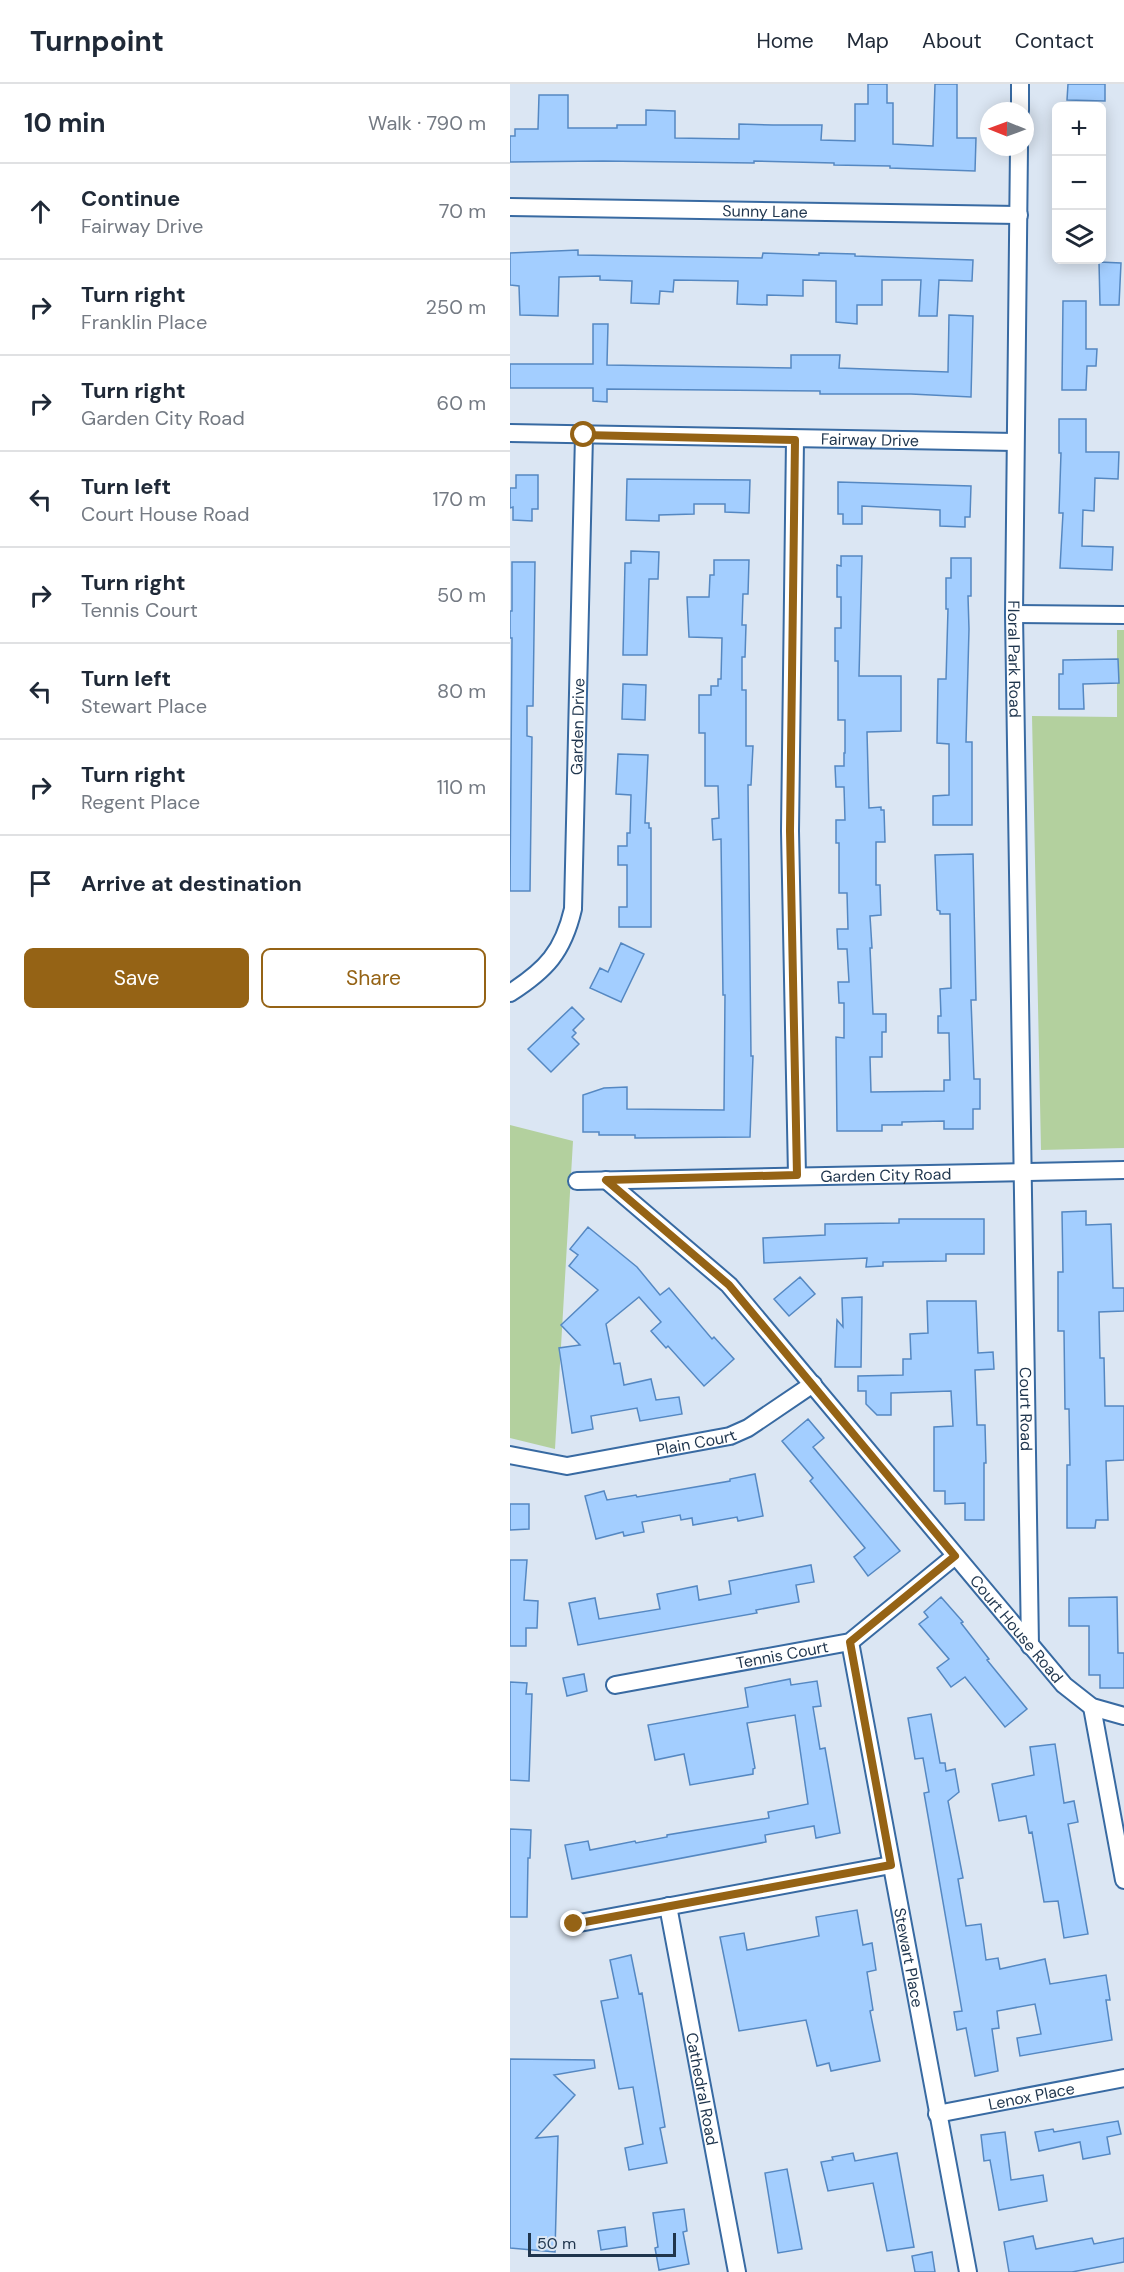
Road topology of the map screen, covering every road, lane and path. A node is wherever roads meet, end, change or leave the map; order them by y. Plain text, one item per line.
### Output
1 (1020, 84) edge
2 (1020, 102) edge
3 (1019, 156) edge
4 (510, 207) edge
5 (1019, 216) junction
6 (510, 433) edge
7 (584, 435) junction
8 (795, 440) junction
9 (1015, 442) junction
10 (1014, 614) junction
11 (1124, 615) edge
12 (510, 993) edge
13 (1124, 1170) edge
14 (1022, 1171) junction
15 (797, 1175) junction
16 (606, 1180) junction
17 (577, 1181) dead end
18 (813, 1384) junction
19 (510, 1455) edge
20 (955, 1556) junction
21 (850, 1642) junction
22 (1030, 1646) junction
23 (615, 1685) dead end
24 (1092, 1707) junction
25 (1124, 1716) edge
26 (891, 1865) junction
27 (1124, 1880) edge
28 (668, 1906) junction
29 (574, 1924) dead end
30 (1124, 2078) edge
31 (938, 2114) junction
32 (737, 2272) edge
33 (968, 2272) edge

1 - 2 street
3 - 5 street, Floral Park Road
4 - 5 street, Sunny Lane
5 - 9 street, Floral Park Road
6 - 7 street, Fairway Drive
7 - 8 street, Fairway Drive
7 - 12 street, Garden Drive
8 - 9 street, Fairway Drive
8 - 15 street
9 - 10 street, Floral Park Road
10 - 11 street
10 - 14 street, Floral Park Road
13 - 14 street, Garden City Road
14 - 15 street, Garden City Road
14 - 22 street, Court Road
15 - 16 street, Garden City Road
16 - 17 street, Garden City Road
16 - 18 street, Court House Road
18 - 19 street, Plain Court
18 - 20 street, Court House Road
20 - 21 street, Tennis Court
20 - 22 street, Court House Road
21 - 23 street, Tennis Court
21 - 26 street, Stewart Place
22 - 24 street, Court House Road
24 - 25 street, Court House Road
24 - 27 street
26 - 28 street
26 - 31 street, Stewart Place
28 - 29 street
28 - 32 street, Cathedral Road
30 - 31 street, Lenox Place
31 - 33 street, Stewart Place

